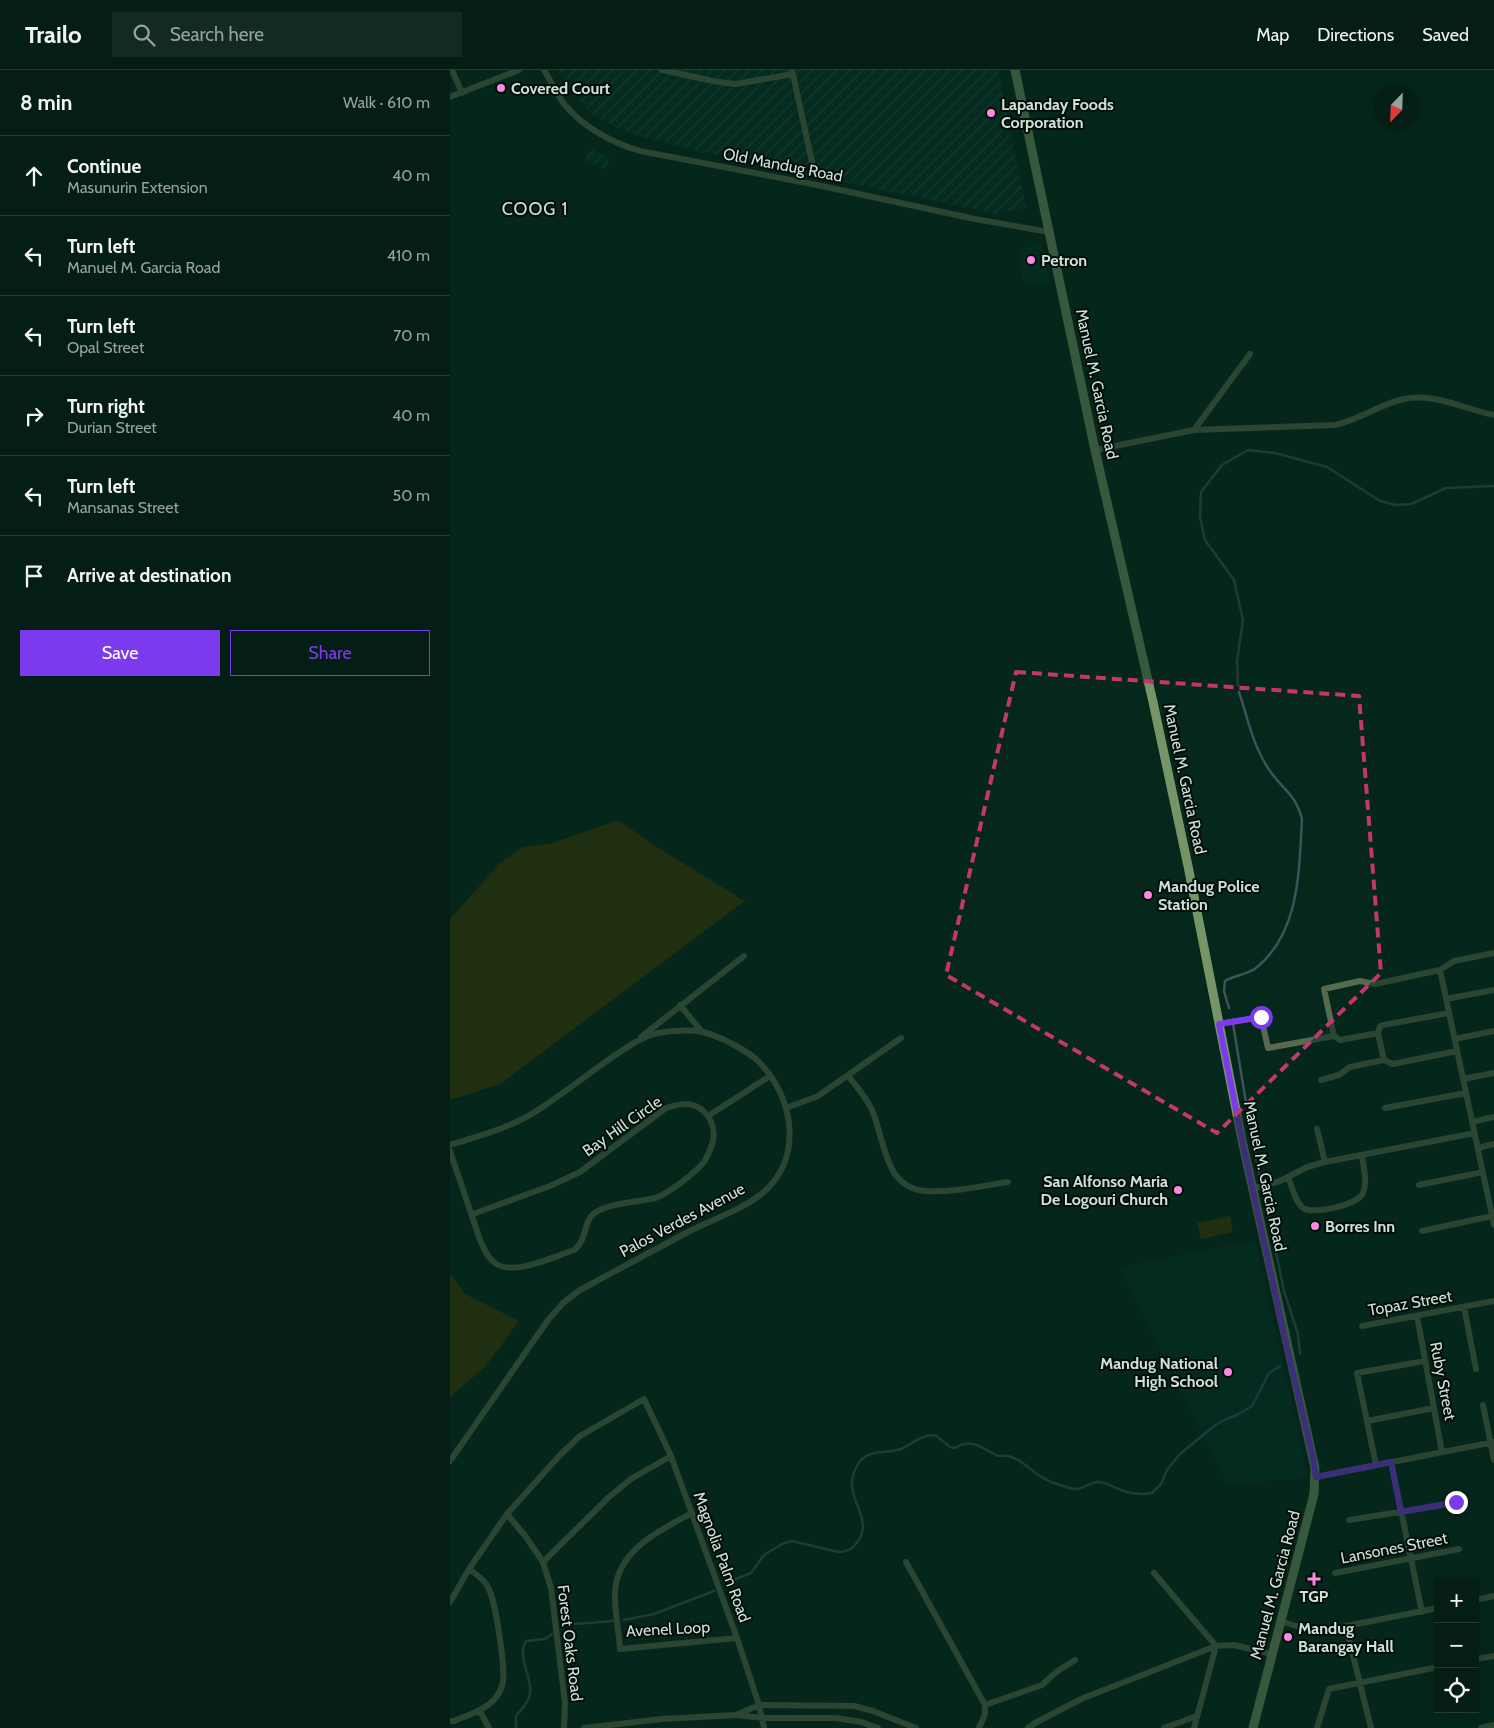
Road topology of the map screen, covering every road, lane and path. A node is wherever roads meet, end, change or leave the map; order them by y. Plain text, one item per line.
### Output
1 (452, 70) edge
2 (519, 70) edge
3 (544, 70) edge
4 (662, 70) edge
5 (1014, 70) edge
6 (792, 72) edge
7 (462, 92) junction
8 (450, 98) edge
9 (814, 171) dead end
10 (1049, 232) junction
11 (1250, 354) dead end
12 (1494, 415) edge
13 (1194, 430) junction
14 (1095, 450) junction
15 (1494, 953) edge
16 (744, 956) dead end
17 (1440, 970) junction
18 (1494, 990) edge
19 (1446, 999) junction
20 (680, 1005) junction
21 (1449, 1013) junction
22 (1219, 1024) junction
23 (1494, 1031) edge
24 (702, 1032) junction
25 (1378, 1033) junction
26 (1334, 1036) junction
27 (900, 1038) dead end
28 (1455, 1039) junction
29 (638, 1040) junction
30 (1457, 1051) junction
31 (1384, 1060) junction
32 (1494, 1073) edge
33 (770, 1076) junction
34 (848, 1076) junction
35 (1463, 1079) junction
36 (1320, 1080) dead end
37 (1466, 1093) junction
38 (786, 1108) junction
39 (1385, 1108) dead end
40 (708, 1116) junction
41 (1494, 1118) edge
42 (1472, 1122) junction
43 (1317, 1129) dead end
44 (1475, 1133) junction
45 (1494, 1144) edge
46 (450, 1145) edge
47 (1478, 1148) junction
48 (450, 1152) edge
49 (1362, 1155) junction
50 (1325, 1162) junction
51 (1483, 1172) junction
52 (1288, 1177) junction
53 (1008, 1182) dead end
54 (1419, 1185) dead end
55 (1252, 1189) junction
56 (473, 1214) junction
57 (1492, 1216) junction
58 (1494, 1225) edge
59 (1422, 1231) dead end
60 (1494, 1301) edge
61 (1464, 1307) junction
62 (1417, 1316) junction
63 (1362, 1326) dead end
64 (1425, 1361) junction
65 (1476, 1370) dead end
66 (1483, 1405) dead end
67 (1434, 1408) junction
68 (1367, 1420) junction
69 (1492, 1442) edge
70 (1442, 1452) junction
71 (671, 1456) junction
72 (1494, 1460) edge
73 (450, 1461) edge
74 (1391, 1462) junction
75 (1376, 1465) junction
76 (1316, 1477) junction
77 (1456, 1502) dead end
78 (1401, 1512) junction
79 (692, 1513) junction
80 (507, 1514) junction
81 (1349, 1520) dead end
82 (1459, 1549) dead end
83 (1411, 1558) junction
84 (543, 1562) junction
85 (906, 1562) dead end
86 (469, 1569) junction
87 (1154, 1573) dead end
88 (1335, 1573) dead end
89 (1494, 1596) edge
90 (1479, 1599) edge
91 (450, 1602) edge
92 (1434, 1609) edge
93 (1422, 1612) junction
94 (1280, 1621) junction
95 (1346, 1627) junction
96 (737, 1638) junction
97 (1216, 1646) junction
98 (1272, 1654) junction
99 (1494, 1656) edge
100 (1479, 1658) edge
101 (1076, 1660) dead end
102 (1434, 1668) edge
103 (1358, 1682) junction
104 (759, 1705) junction
105 (985, 1705) junction
106 (479, 1710) junction
107 (737, 1715) junction
108 (1197, 1716) junction
109 (763, 1718) junction
110 (450, 1721) edge
111 (1494, 1726) edge
112 (489, 1728) edge
113 (564, 1728) edge
114 (584, 1728) edge
115 (764, 1728) edge
116 (878, 1728) edge
117 (916, 1728) edge
118 (979, 1728) edge
119 (1028, 1728) edge
120 (1164, 1728) edge
121 (1194, 1728) edge
122 (1253, 1728) edge
123 (1317, 1728) edge
124 (1371, 1728) edge
125 (1481, 1728) edge

1 - 7 street
2 - 7 street
3 - 10 street, Old Mandug Road
4 - 6 street
5 - 10 main road, Manuel M. Garcia Road
6 - 9 street
7 - 8 street
10 - 14 main road, Manuel M. Garcia Road
11 - 13 street
12 - 13 street
13 - 14 street
14 - 22 main road, Manuel M. Garcia Road
15 - 17 street
16 - 20 street
17 - 19 street
17 - 26 street
18 - 19 street
19 - 21 street
20 - 24 street
20 - 29 street
21 - 25 street
21 - 28 street
22 - 26 street
22 - 55 main road, Manuel M. Garcia Road
23 - 28 street
24 - 29 street, Palos Verdes Avenue
24 - 33 street, Palos Verdes Avenue
25 - 26 street
25 - 31 street
27 - 34 street
28 - 30 street
29 - 46 street, Palos Verdes Avenue
30 - 31 street
30 - 35 street
31 - 36 street
32 - 35 street
33 - 38 street, Palos Verdes Avenue
33 - 40 street
34 - 38 street
34 - 53 street
35 - 37 street
37 - 39 street
37 - 42 street
38 - 73 street, Palos Verdes Avenue
40 - 56 street, Bay Hill Circle
40 - 56 street
41 - 42 street
42 - 44 street
43 - 50 street
44 - 47 street
44 - 49 street
45 - 47 street
47 - 51 street
48 - 56 street
49 - 50 street
49 - 52 street
50 - 52 street
51 - 54 street
51 - 57 street
52 - 55 street
55 - 76 main road, Manuel M. Garcia Road
57 - 58 street
57 - 59 street
60 - 61 street, Topaz Street
61 - 62 street, Topaz Street
61 - 65 street, Topaz Street
62 - 63 street, Topaz Street
62 - 64 street, Ruby Street
64 - 67 street, Ruby Street
64 - 68 street
66 - 69 street
67 - 68 street
67 - 70 street, Ruby Street
68 - 75 street
69 - 70 street
69 - 72 street
70 - 74 street
71 - 79 street, Magnolia Palm Road
71 - 80 street, Magnolia Palm Road
71 - 84 street
74 - 75 street
74 - 78 street
75 - 76 street
76 - 94 main road, Manuel M. Garcia Road
77 - 78 street
78 - 81 street
78 - 83 street
79 - 96 street, Magnolia Palm Road
79 - 96 street, Avenel Loop
80 - 84 street, Forest Oaks Road
80 - 86 street
82 - 83 street, Lansones Street
83 - 88 street, Lansones Street
83 - 93 street
84 - 113 street, Forest Oaks Road
85 - 105 street
86 - 91 street
86 - 106 street
87 - 97 street
89 - 90 street
92 - 93 street
93 - 95 street
94 - 95 street
94 - 98 main road, Manuel M. Garcia Road
95 - 103 street
96 - 104 street, Magnolia Palm Road
97 - 98 street
97 - 108 street
97 - 119 street
98 - 122 main road, Manuel M. Garcia Road
99 - 100 street
101 - 105 street
102 - 103 street
103 - 123 street
103 - 124 street
104 - 107 street
104 - 109 street, Magnolia Palm Road
104 - 117 street
105 - 118 street
106 - 110 street
106 - 112 street
107 - 109 street
107 - 114 street
108 - 120 street
108 - 121 street
109 - 115 street, Magnolia Palm Road
109 - 116 street
111 - 125 street

